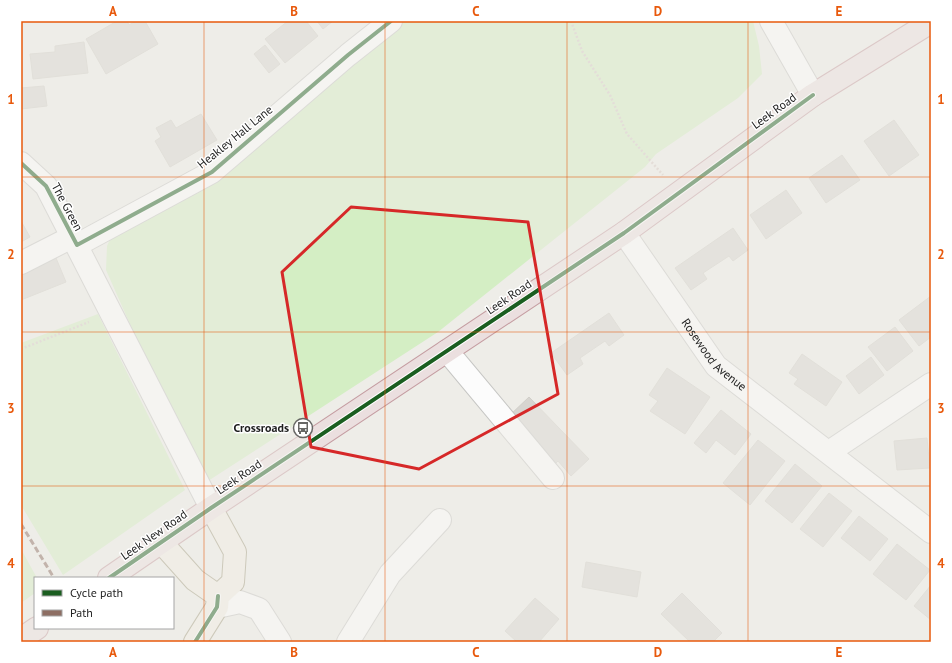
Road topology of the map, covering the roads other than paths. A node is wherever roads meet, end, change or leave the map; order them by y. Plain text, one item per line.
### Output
1 (391, 21) edge
2 (771, 21) edge
3 (931, 22) edge
4 (813, 95) junction
5 (21, 162) edge
6 (624, 233) junction
7 (75, 241) junction
8 (21, 263) edge
9 (447, 351) junction
10 (931, 384) edge
11 (829, 452) junction
12 (553, 478) dead end
13 (211, 508) junction
14 (440, 520) dead end
15 (931, 532) edge
16 (161, 542) junction
17 (111, 577) edge
18 (218, 602) junction
19 (36, 629) edge
20 (21, 639) edge
21 (195, 642) edge
22 (280, 642) edge
23 (348, 642) edge

1 - 7 street, Heakley Hall Lane
2 - 4 street
3 - 4 highway, Leek Road
4 - 6 highway, Leek Road
5 - 7 street, The Green
6 - 9 highway, Leek Road
6 - 11 street, Rosewood Avenue
7 - 8 street, Heakley Hall Lane
7 - 13 street, The Green
9 - 12 street
9 - 13 highway, Leek Road
10 - 11 street
11 - 15 street, Rosewood Avenue
13 - 16 highway, Leek New Road
13 - 18 main road
14 - 23 street
16 - 17 highway, Leek New Road
16 - 18 main road
18 - 21 main road
18 - 22 street
19 - 20 highway

